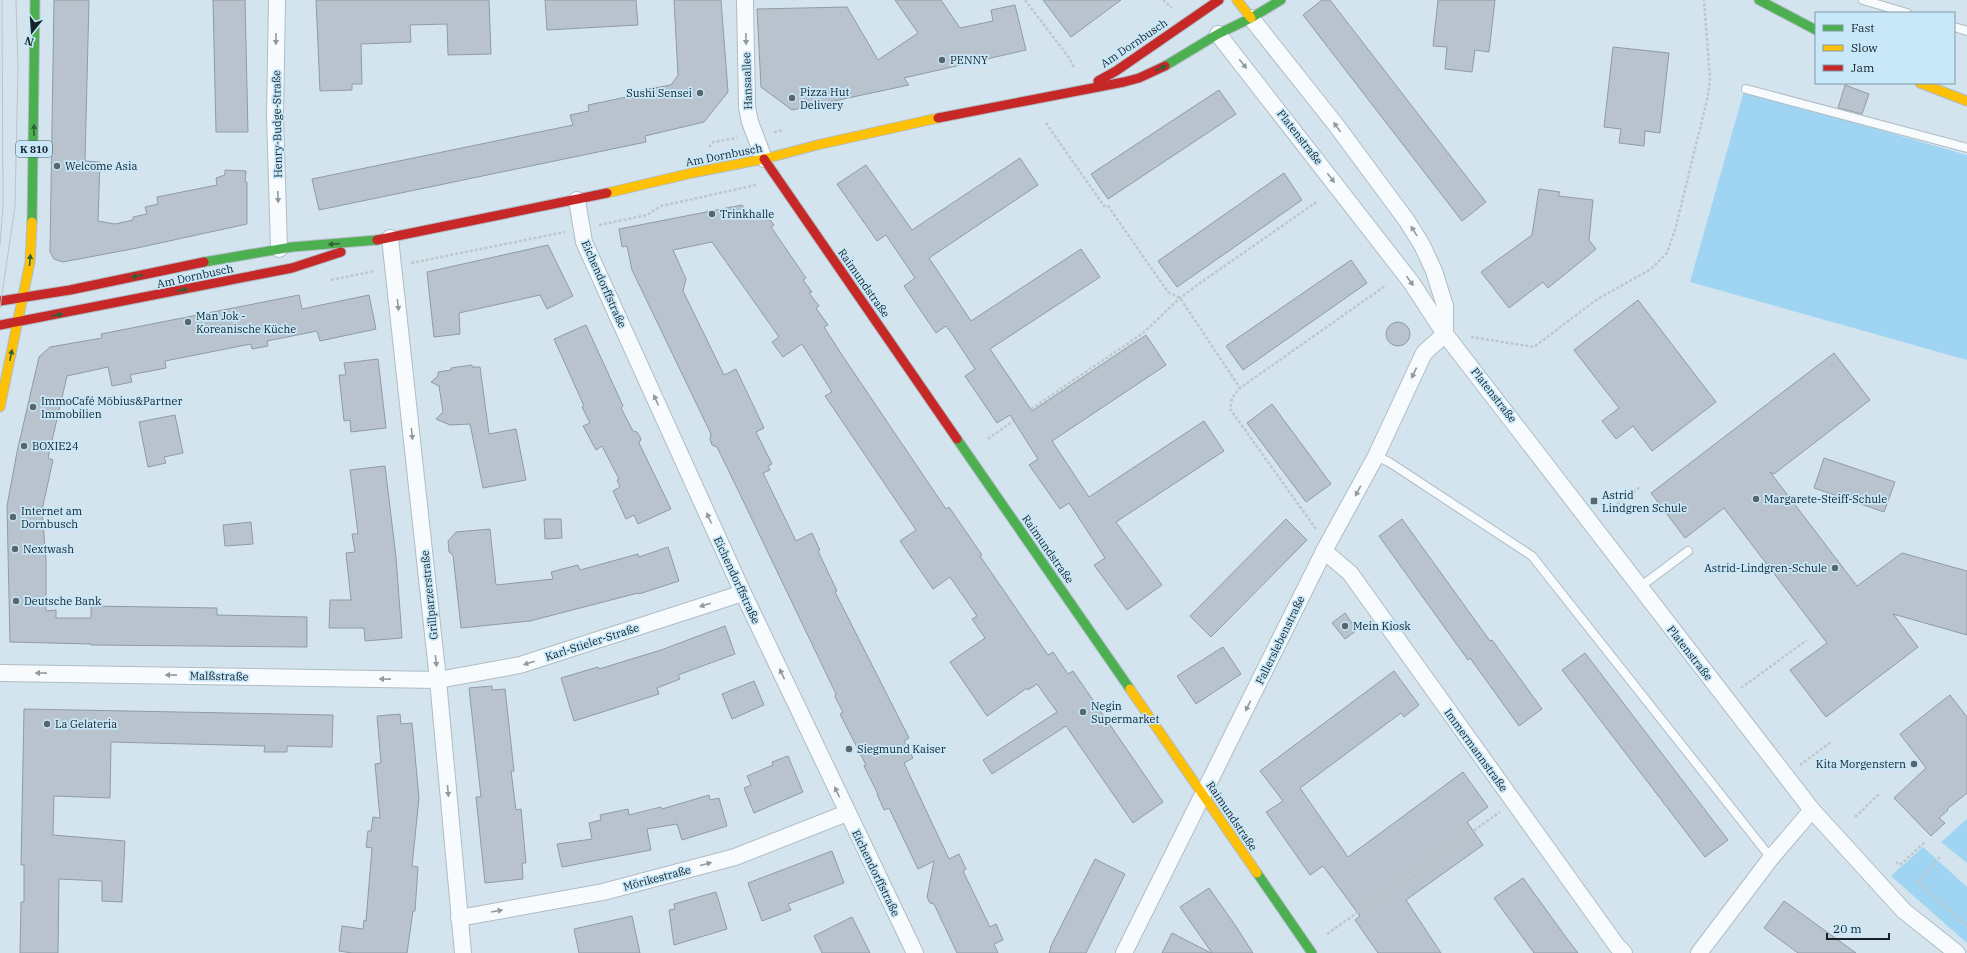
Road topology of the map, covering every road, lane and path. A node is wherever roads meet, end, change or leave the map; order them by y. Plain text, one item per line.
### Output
1 (35, 0) edge
2 (277, 0) edge
3 (745, 0) edge
4 (1025, 0) edge
5 (1164, 0) edge
6 (1219, 0) edge
7 (1237, 0) edge
8 (1281, 0) edge
9 (1704, 0) edge
10 (1759, 0) edge
11 (1863, 0) edge
12 (1195, 2) dead end
13 (1173, 9) dead end
14 (1904, 12) edge
15 (1204, 15) junction
16 (1251, 18) junction
17 (1955, 27) edge
18 (1815, 29) edge
19 (1216, 31) junction
20 (1967, 31) edge
21 (1074, 68) dead end
22 (1923, 84) edge
23 (1746, 89) dead end
24 (1079, 90) junction
25 (1967, 101) edge
26 (1046, 123) dead end
27 (1967, 148) edge
28 (764, 159) junction
29 (778, 179) junction
30 (577, 200) junction
31 (1318, 201) dead end
32 (582, 228) junction
33 (390, 238) junction
34 (373, 241) junction
35 (279, 249) junction
36 (394, 266) junction
37 (325, 281) dead end
38 (1385, 286) dead end
39 (23, 298) junction
40 (1180, 298) junction
41 (0, 301) edge
42 (18, 322) junction
43 (0, 325) edge
44 (1445, 334) junction
45 (1240, 388) junction
46 (0, 407) edge
47 (1030, 409) dead end
48 (1013, 421) dead end
49 (988, 439) dead end
50 (1376, 456) junction
51 (1640, 487) dead end
52 (1600, 517) dead end
53 (1325, 548) junction
54 (1688, 551) dead end
55 (1640, 587) junction
56 (743, 593) junction
57 (1807, 640) dead end
58 (0, 673) edge
59 (438, 680) junction
60 (1726, 699) junction
61 (1831, 742) dead end
62 (1786, 777) junction
63 (1203, 794) junction
64 (1879, 794) dead end
65 (1514, 802) junction
66 (1812, 810) junction
67 (848, 813) junction
68 (1855, 817) dead end
69 (1925, 842) dead end
70 (1940, 857) dead end
71 (1771, 858) junction
72 (1896, 862) dead end
73 (459, 918) junction
74 (1967, 926) edge
75 (1328, 934) dead end
76 (462, 953) edge
77 (915, 953) edge
78 (1124, 953) edge
79 (1312, 953) edge
80 (1624, 953) edge
81 (1699, 953) edge
82 (1956, 953) edge

39 -> 1 main road, K 810
2 -> 35 street, Henry-Budge-Straße
3 -> 28 street, Hansaallee
4 - 21 path
5 - 13 path
6 - 15 main road, Am Dornbusch
7 - 16 main road
8 - 16 main road, Am Dornbusch
9 - 44 path
10 - 18 main road
11 - 14 lane
12 - 15 main road
15 - 24 main road, Am Dornbusch
16 - 19 main road, Am Dornbusch
44 -> 16 street
17 - 20 lane
24 -> 19 main road, Am Dornbusch
19 -> 44 street, Platenstraße
22 - 25 main road
23 - 27 lane
24 - 28 main road, Am Dornbusch
26 - 40 path
28 - 29 main road, Raimundstraße
28 - 30 main road, Am Dornbusch
29 - 32 path
29 - 63 main road, Raimundstraße
30 - 32 street, Eichendorffstraße
30 - 33 main road, Am Dornbusch
31 - 40 path
32 - 36 path
56 -> 32 street, Eichendorffstraße
33 - 34 main road, Am Dornbusch
33 - 36 street, Grillparzerstraße
34 -> 35 main road, Am Dornbusch
42 -> 34 main road, Am Dornbusch
35 -> 39 main road, Am Dornbusch
36 - 37 path
36 -> 59 street, Grillparzerstraße
38 - 45 path
39 - 41 main road, Am Dornbusch
39 - 42 main road, K 810
40 - 45 path
40 - 47 path
42 - 43 main road, Am Dornbusch
46 -> 42 main road, K 810
44 -> 50 street, Fallerslebenstraße
44 - 55 street, Platenstraße
45 - 53 path
48 - 49 path
50 -> 53 street, Fallerslebenstraße
50 - 71 lane
51 - 52 path
53 -> 63 street, Fallerslebenstraße
53 - 65 street, Immermannstraße
54 - 55 lane
55 - 60 street, Platenstraße
56 -> 59 street, Karl-Stieler-Straße
67 -> 56 street, Eichendorffstraße
57 - 60 path
59 -> 58 street, Malßstraße
59 -> 73 street, Grillparzerstraße
60 - 62 street, Platenstraße
61 - 62 path
62 - 66 street, Platenstraße
63 - 78 street, Fallerslebenstraße
63 - 79 main road, Raimundstraße
64 - 68 path
65 - 75 path
65 - 80 street, Immermannstraße
66 - 71 street
66 - 82 street, Platenstraße
73 -> 67 street, Mörikestraße
67 - 77 street, Eichendorffstraße
69 - 72 path
70 - 74 path
71 - 81 street
73 - 76 street, Grillparzerstraße

